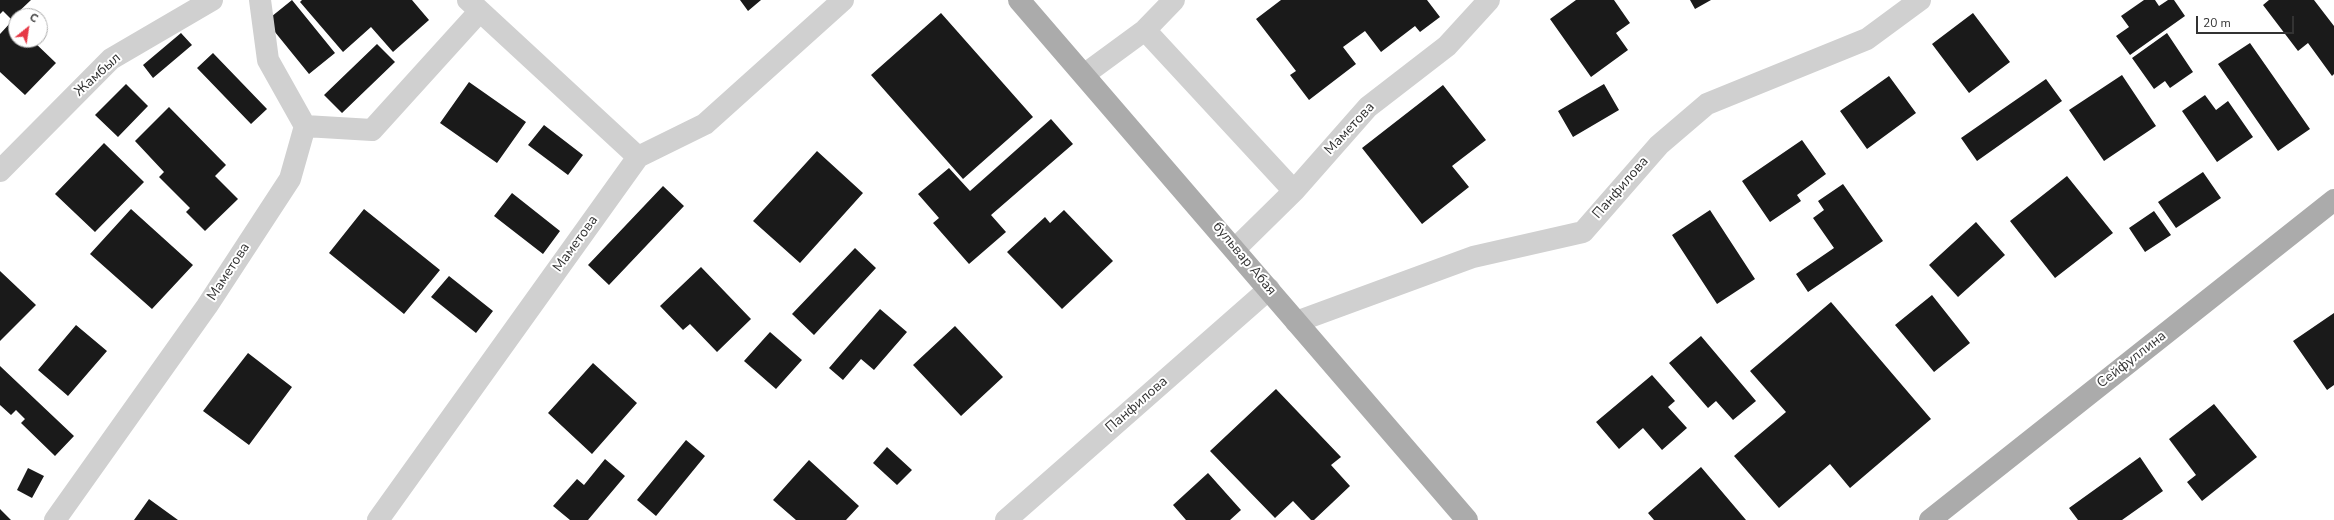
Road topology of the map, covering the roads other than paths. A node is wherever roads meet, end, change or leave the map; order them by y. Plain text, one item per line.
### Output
1 (212, 0) edge
2 (260, 0) edge
3 (843, 0) edge
4 (1019, 0) edge
5 (1174, 0) edge
6 (1489, 0) edge
7 (1920, 0) edge
8 (474, 6) edge
9 (1145, 30) junction
10 (1085, 74) junction
11 (304, 126) junction
12 (638, 157) junction
13 (0, 171) edge
14 (1294, 191) junction
15 (2334, 200) edge
16 (1235, 249) junction
17 (1269, 289) junction
18 (1296, 322) junction
19 (55, 520) edge
20 (378, 520) edge
21 (1006, 520) edge
22 (1467, 520) edge
23 (1930, 520) edge

1 - 13 street, Жамбыл
2 - 11 street
3 - 12 street
4 - 10 main road, бульвар Абая
5 - 9 street
6 - 14 street, Маметова
7 - 18 street, Панфилова
8 - 11 street
8 - 12 street
9 - 10 street
9 - 14 street
10 - 16 main road, бульвар Абая
11 - 19 street, Маметова
12 - 20 street, Маметова
14 - 16 street, Маметова
15 - 23 main road, Сейфуллина
16 - 17 main road, бульвар Абая
17 - 18 main road, бульвар Абая
17 - 21 street, Панфилова
18 - 22 main road, бульвар Абая

